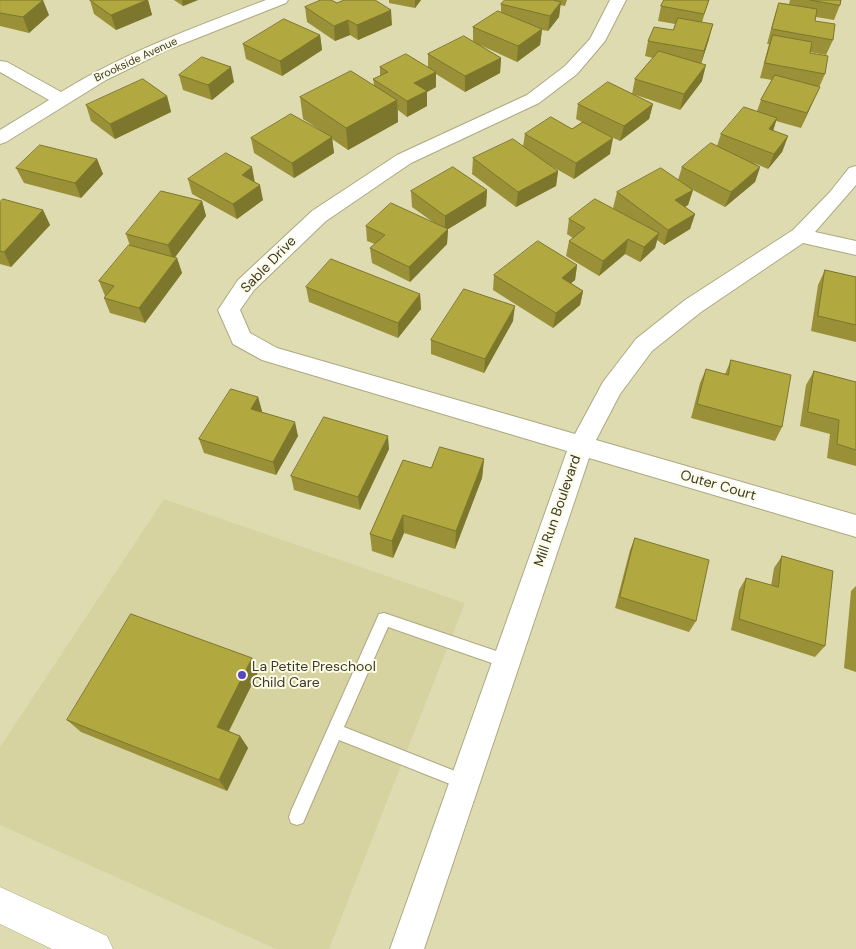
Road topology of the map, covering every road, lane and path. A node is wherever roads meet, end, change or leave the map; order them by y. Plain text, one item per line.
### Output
1 (280, 0) edge
2 (618, 0) edge
3 (1, 66) edge
4 (60, 99) junction
5 (0, 138) edge
6 (856, 172) edge
7 (800, 235) junction
8 (856, 248) edge
9 (581, 446) junction
10 (856, 526) edge
11 (506, 661) junction
12 (335, 731) junction
13 (465, 782) junction
14 (297, 817) dead end
15 (0, 905) edge
16 (94, 949) edge
17 (407, 949) edge

1 - 4 street, Brookside Avenue
2 - 9 street, Sable Drive
3 - 4 street
4 - 5 street, Brookside Avenue
6 - 7 street, Mill Run Boulevard
7 - 8 street
7 - 9 street, Mill Run Boulevard
9 - 10 street, Outer Court
9 - 11 street, Mill Run Boulevard
11 - 12 lane
11 - 13 street, Mill Run Boulevard
12 - 13 lane
12 - 14 lane
13 - 17 street, Mill Run Boulevard
15 - 16 street

